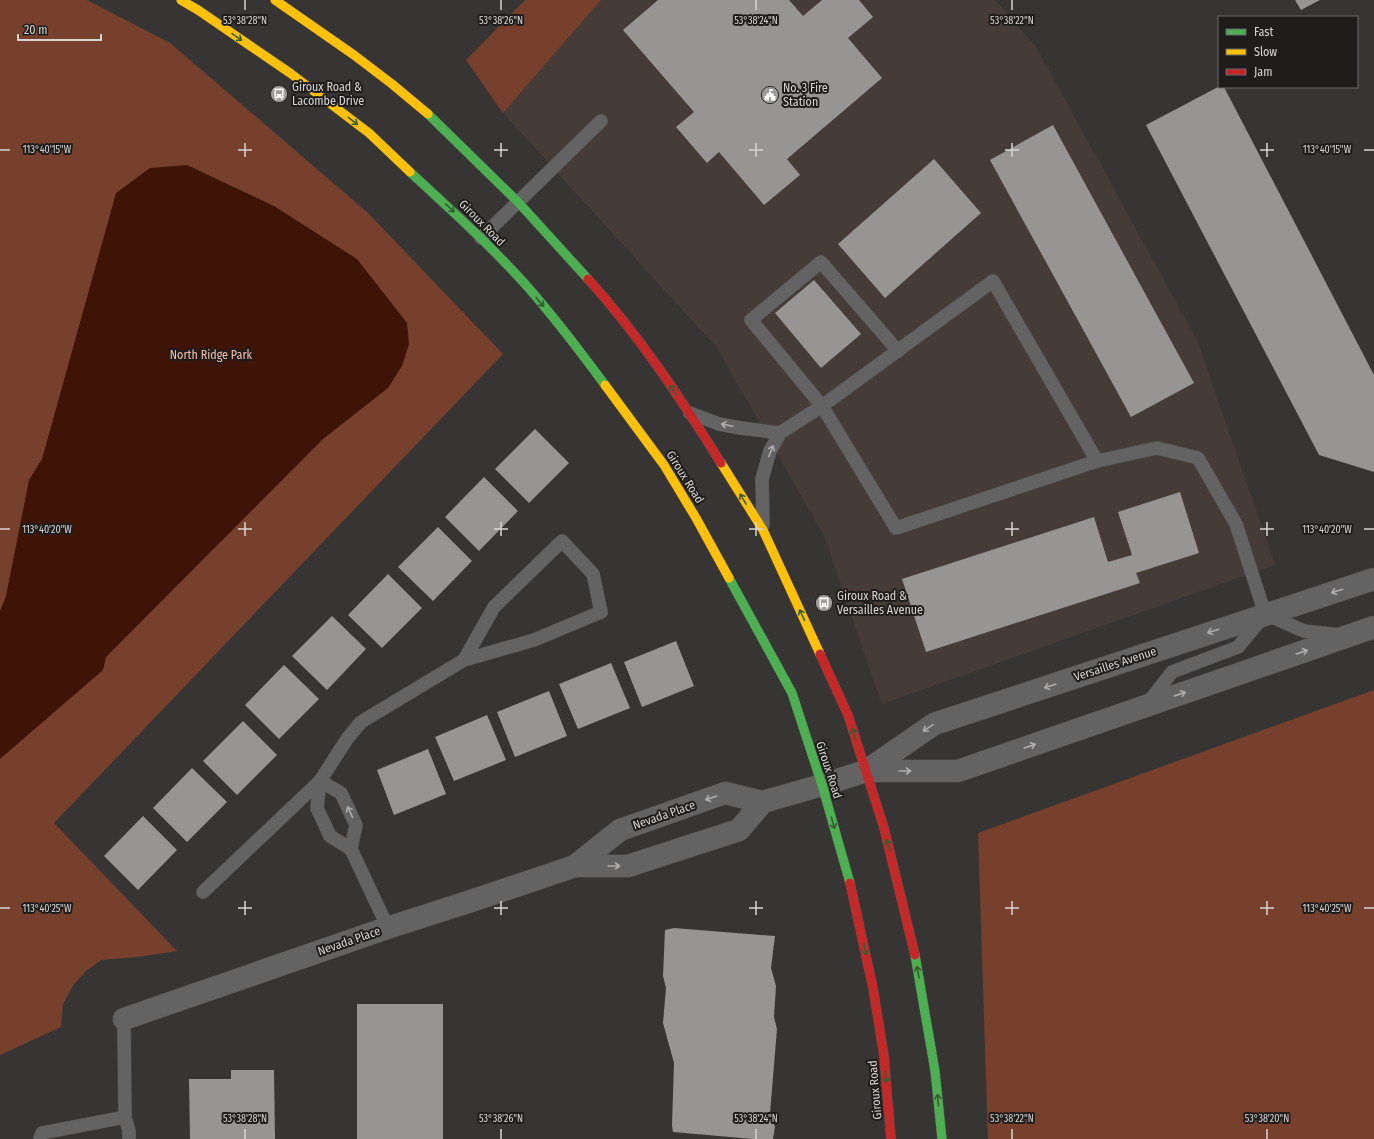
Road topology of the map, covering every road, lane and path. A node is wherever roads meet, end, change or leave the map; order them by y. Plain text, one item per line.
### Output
1 (180, 0) edge
2 (204, 0) edge
3 (275, 0) edge
4 (198, 10) junction
5 (601, 121) dead end
6 (518, 202) junction
7 (481, 238) junction
8 (898, 351) junction
9 (822, 406) junction
10 (690, 413) junction
11 (780, 433) junction
12 (1097, 461) junction
13 (763, 530) junction
14 (1374, 579) edge
15 (1265, 614) junction
16 (1374, 627) edge
17 (1347, 636) junction
18 (464, 660) junction
19 (1146, 706) junction
20 (866, 771) junction
21 (320, 781) junction
22 (822, 785) junction
23 (763, 802) junction
24 (351, 849) junction
25 (575, 866) junction
26 (203, 892) dead end
27 (388, 928) junction
28 (124, 1018) joint
29 (125, 1117) junction
30 (40, 1139) edge
31 (129, 1139) edge
32 (891, 1139) edge
33 (942, 1139) edge

1 - 4 main road, Giroux Road
2 - 4 main road
3 - 6 main road
4 -> 7 main road, Giroux Road
5 - 6 lane
6 - 7 lane
10 -> 6 main road
7 -> 22 main road, Giroux Road
8 - 9 lane
8 - 9 lane
8 - 12 lane
9 - 11 lane
9 - 12 lane
11 -> 10 lane
13 -> 10 main road
13 -> 11 lane
12 - 15 lane
20 -> 13 main road
14 -> 15 street, Versailles Avenue
15 - 17 lane
15 - 19 lane
15 -> 20 street, Versailles Avenue
16 - 17 street, Versailles Avenue
19 -> 17 street, Versailles Avenue
18 - 18 lane
18 - 21 lane
20 -> 19 street, Versailles Avenue
20 - 22 street, Versailles Avenue
33 -> 20 main road
21 - 24 lane
24 -> 21 lane
21 - 26 lane
22 - 23 street, Nevada Place
22 -> 32 main road, Giroux Road
25 -> 23 street, Nevada Place
23 -> 25 street, Nevada Place
24 - 27 lane
25 - 27 street, Nevada Place
27 - 28 street, Nevada Place
28 - 29 lane
29 - 30 lane
29 - 31 lane

